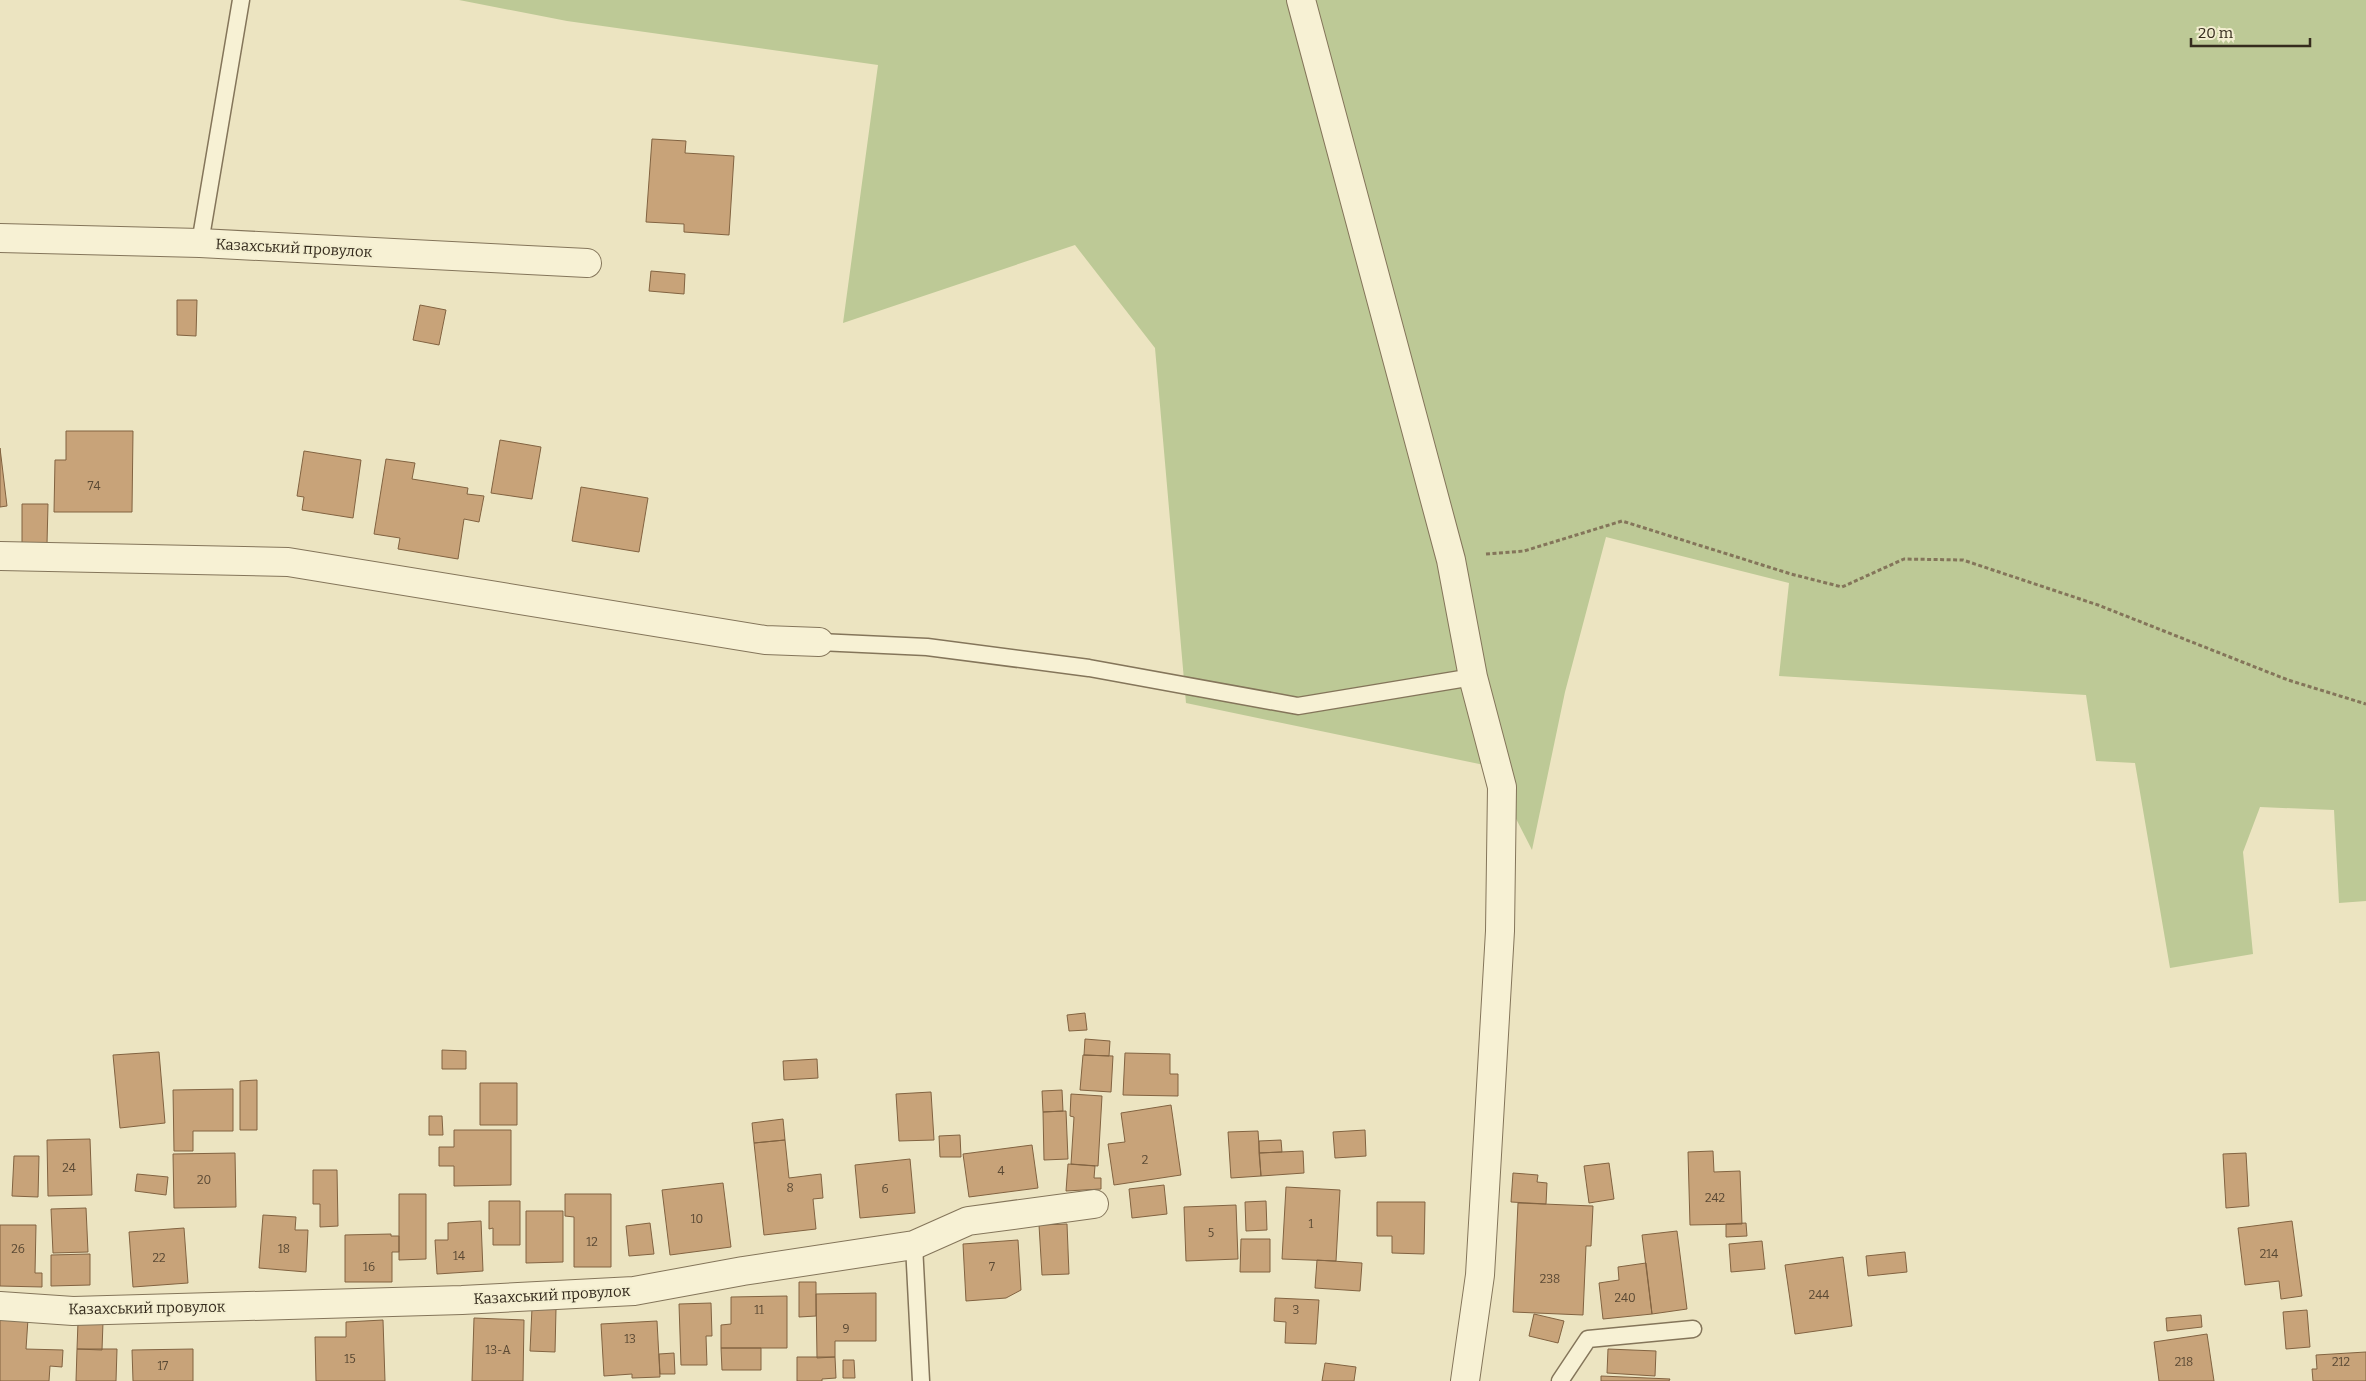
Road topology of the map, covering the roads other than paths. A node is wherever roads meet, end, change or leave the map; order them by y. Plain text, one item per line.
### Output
1 (241, 0) edge
2 (1301, 0) edge
3 (0, 238) edge
4 (200, 243) junction
5 (587, 263) dead end
6 (0, 556) edge
7 (819, 642) joint
8 (1473, 677) junction
9 (1094, 1204) dead end
10 (914, 1245) junction
11 (0, 1306) edge
12 (1693, 1329) dead end
13 (920, 1381) edge
14 (1465, 1381) edge
15 (1560, 1381) edge

1 - 4 lane
2 - 8 street
3 - 4 street, Казахський провулок
4 - 5 street, Казахський провулок
6 - 7 street
7 - 8 lane
8 - 14 street
9 - 10 street, Казахський провулок
10 - 11 street, Казахський провулок
10 - 13 lane
12 - 15 lane

